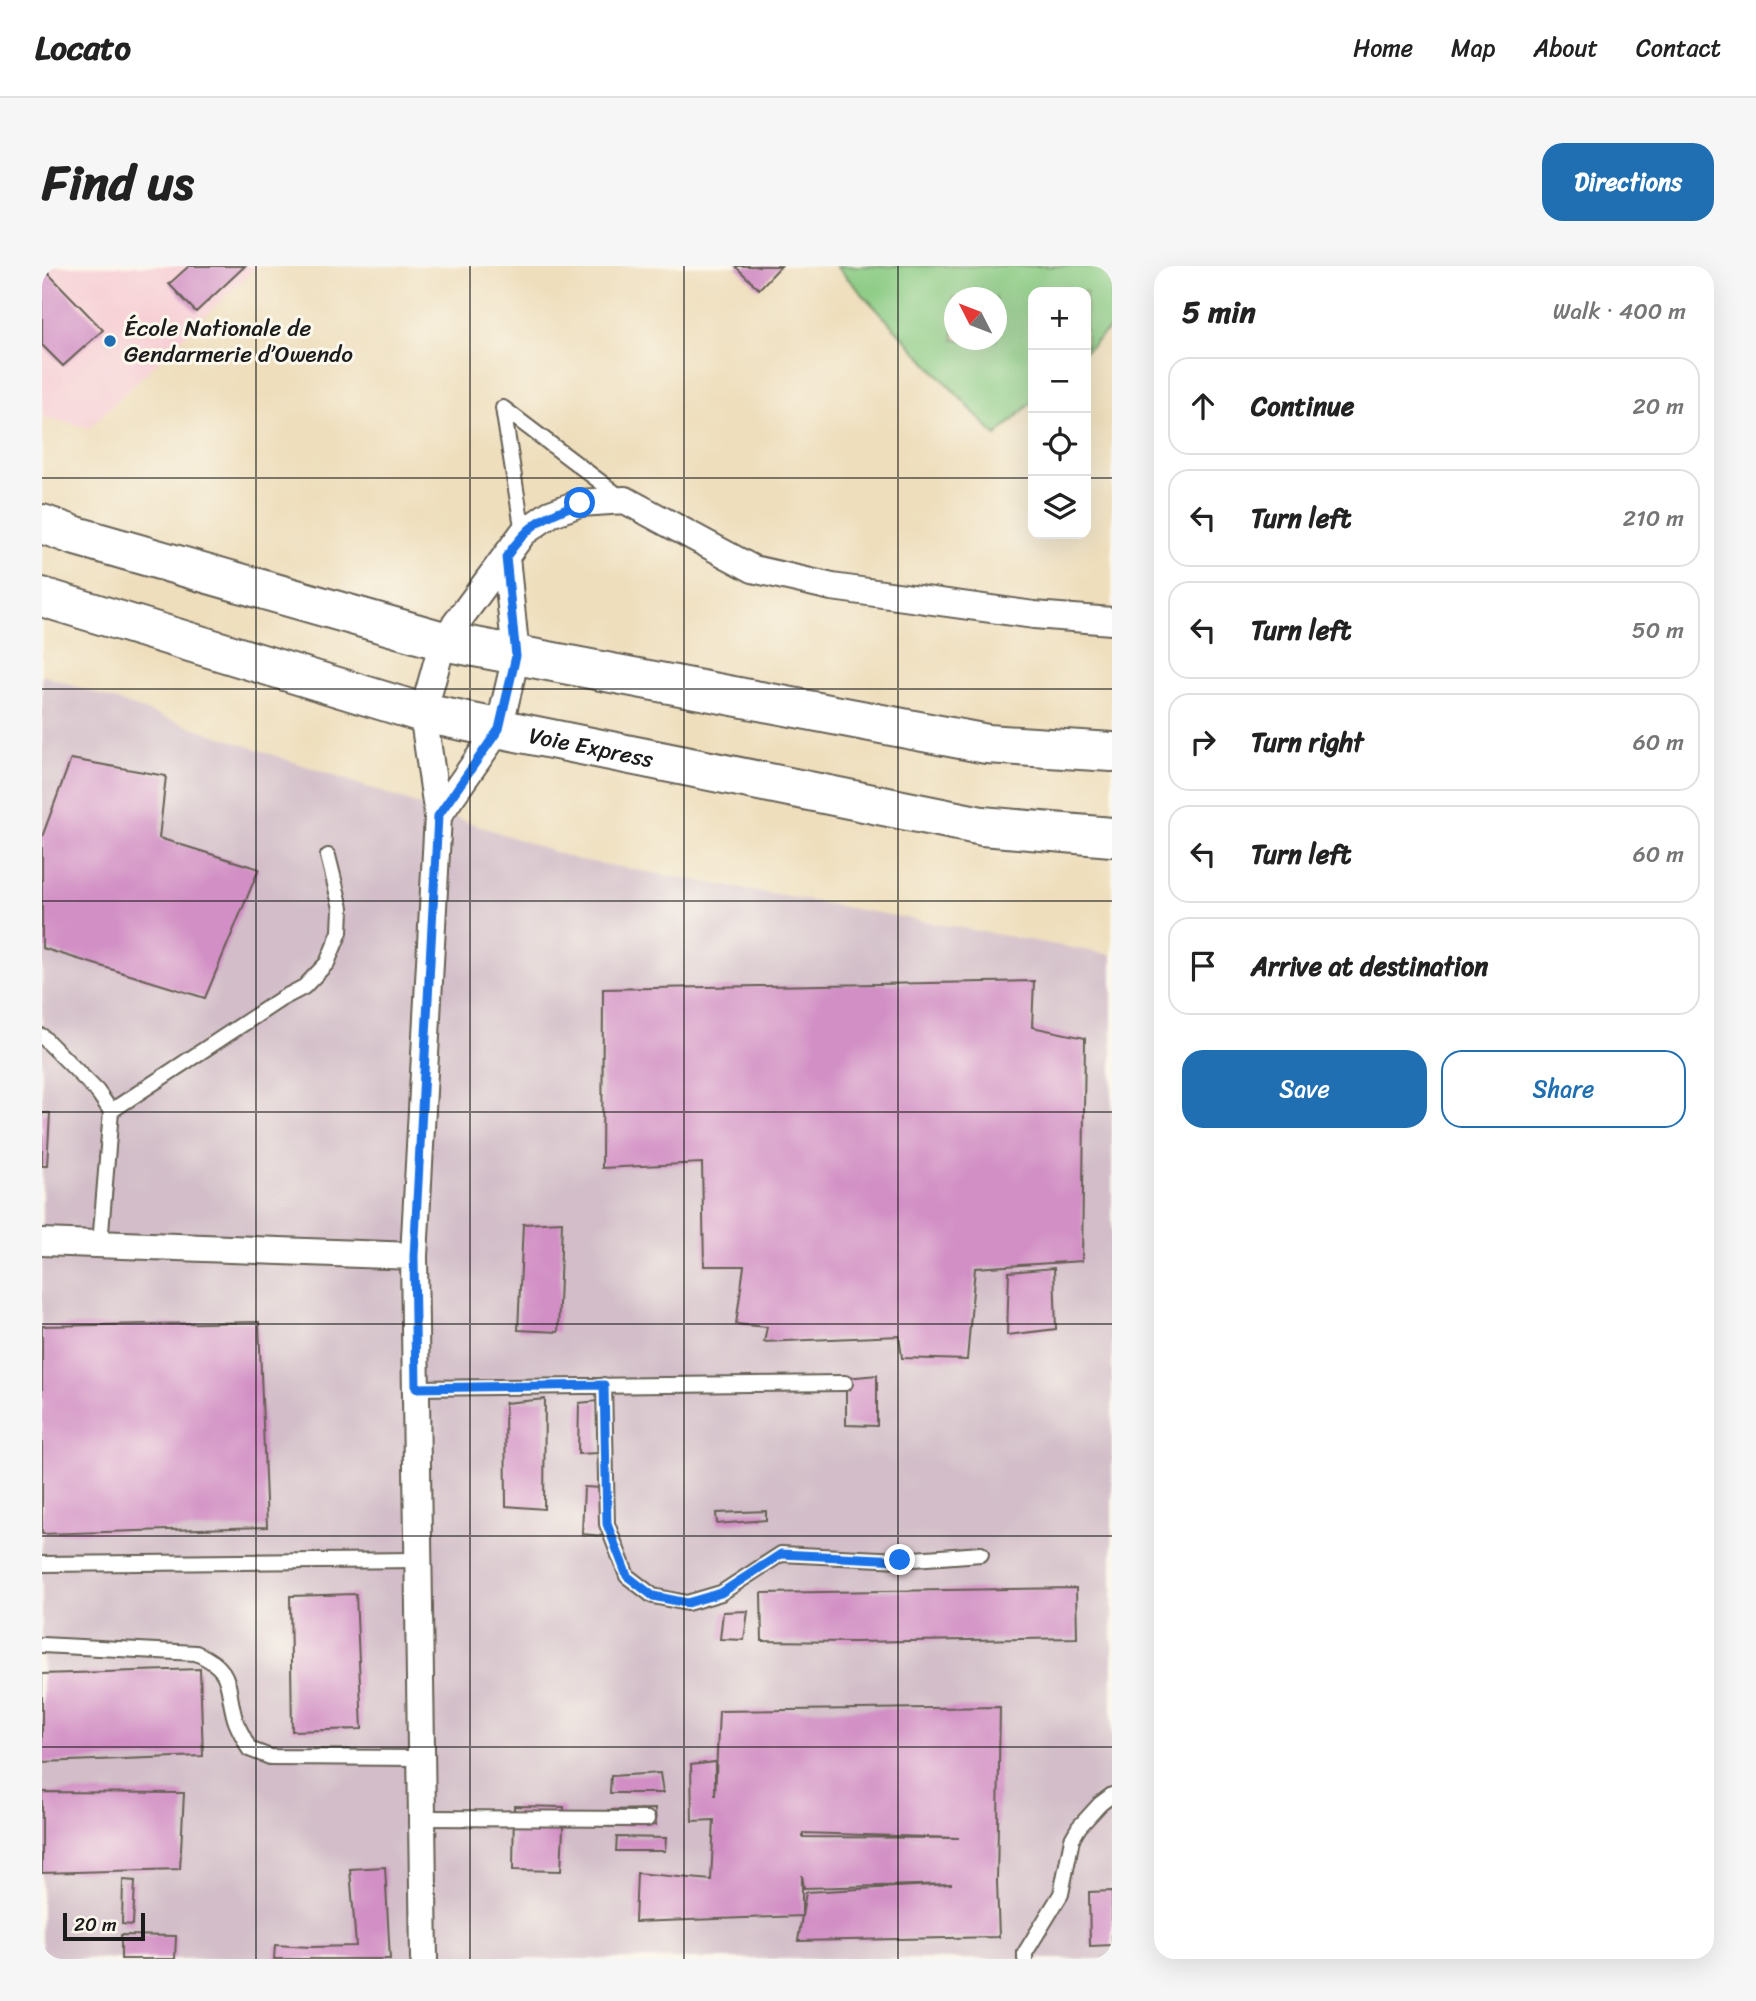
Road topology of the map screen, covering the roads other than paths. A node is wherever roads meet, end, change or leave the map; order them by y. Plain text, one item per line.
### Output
1 (625, 500) junction
2 (42, 524) edge
3 (523, 533) junction
4 (506, 557) junction
5 (42, 597) edge
6 (1112, 621) edge
7 (443, 641) junction
8 (516, 656) junction
9 (422, 713) junction
10 (499, 729) junction
11 (1112, 752) edge
12 (438, 816) junction
13 (1112, 837) edge
14 (328, 856) dead end
15 (42, 1036) edge
16 (111, 1111) junction
17 (42, 1242) edge
18 (100, 1244) junction
19 (414, 1256) junction
20 (845, 1383) dead end
21 (604, 1385) junction
22 (416, 1388) junction
23 (981, 1554) dead end
24 (418, 1560) junction
25 (42, 1564) edge
26 (42, 1645) edge
27 (421, 1758) junction
28 (1112, 1795) edge
29 (422, 1818) junction
30 (647, 1819) dead end
31 (424, 1959) edge
32 (1025, 1959) edge

1 - 3 street
1 - 3 lane
1 - 6 street
2 - 7 highway
3 - 4 street
4 - 7 street
4 - 8 street
5 - 9 highway, Voie Express
7 - 8 highway
7 - 9 street
8 - 10 street
8 - 11 highway
9 - 10 highway, Voie Express
9 - 12 street
10 - 12 street
10 - 13 highway, Voie Express
12 - 19 street
14 - 16 lane
15 - 16 lane
16 - 18 lane
17 - 18 street
18 - 19 street
19 - 22 street
20 - 21 lane
21 - 22 lane
21 - 23 lane
22 - 24 street
24 - 25 lane
24 - 27 street
26 - 27 lane
27 - 29 street
28 - 32 lane
29 - 30 lane
29 - 31 street

